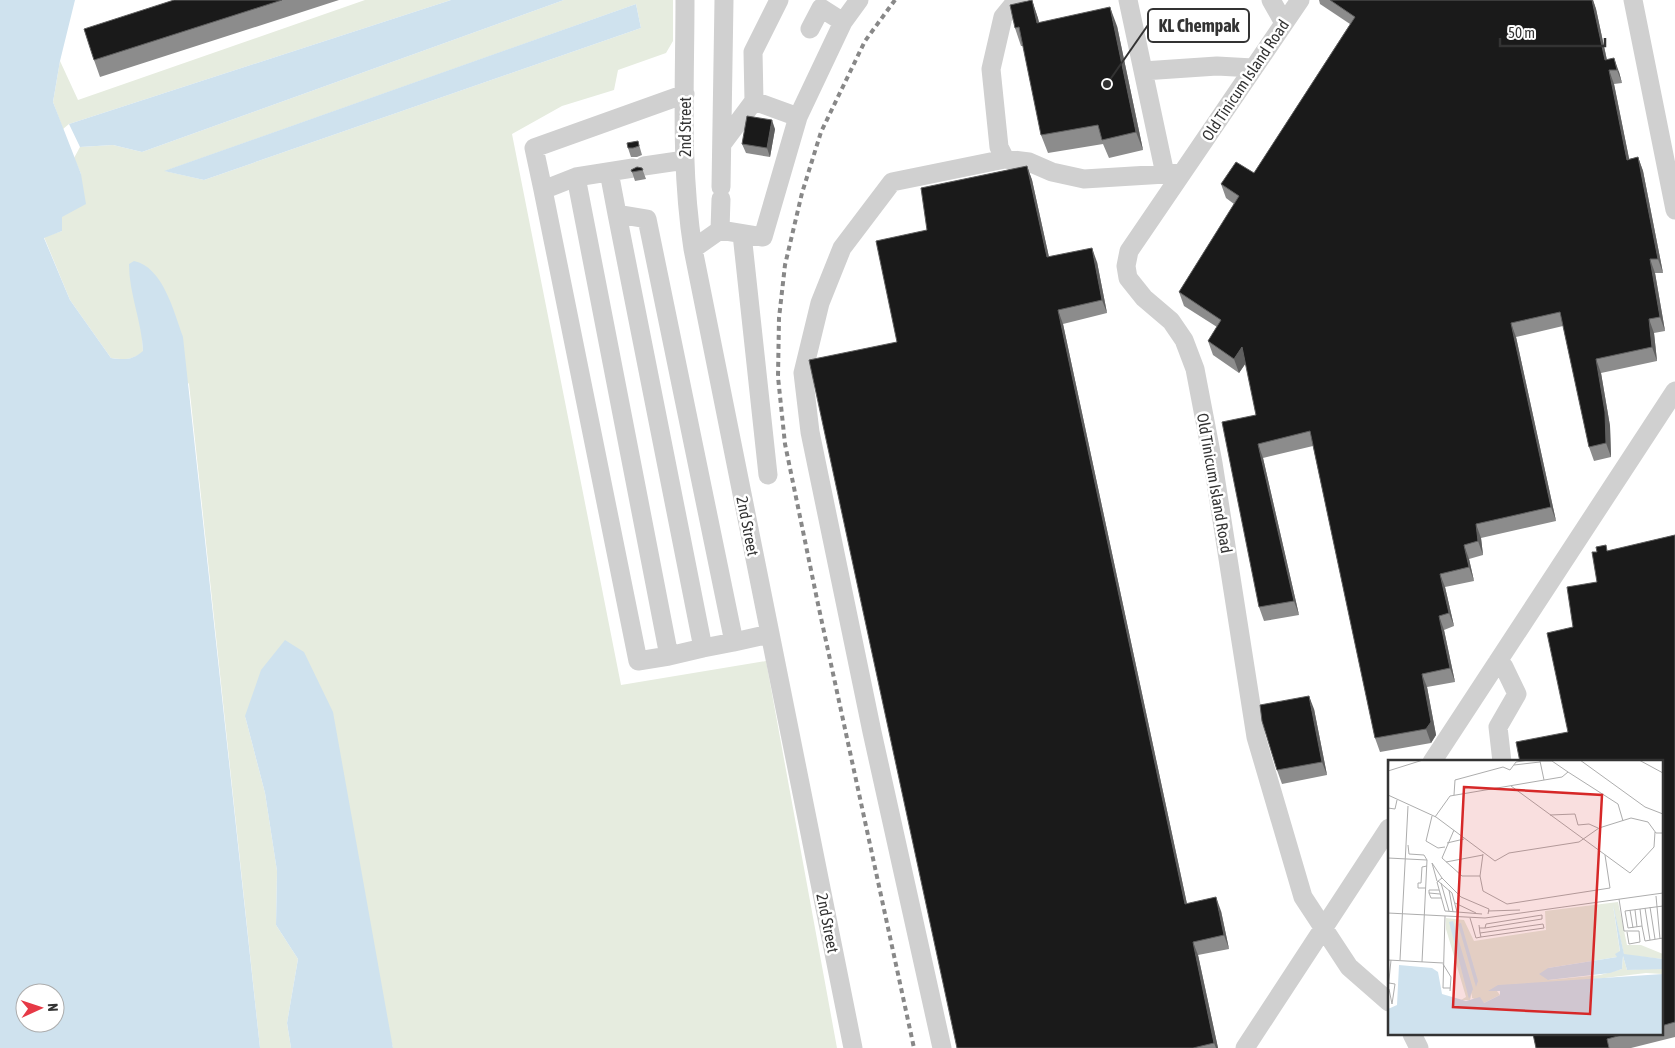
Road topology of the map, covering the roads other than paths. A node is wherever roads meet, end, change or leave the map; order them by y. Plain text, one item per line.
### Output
1 (685, 0) edge
2 (724, 0) edge
3 (779, 0) edge
4 (859, 0) edge
5 (1017, 0) edge
6 (1128, 0) edge
7 (1272, 0) edge
8 (1300, 0) edge
9 (1634, 0) edge
10 (823, 4) edge
11 (843, 22) junction
12 (1284, 23) junction
13 (810, 29) dead end
14 (1253, 68) junction
15 (1143, 71) junction
16 (685, 94) junction
17 (754, 101) junction
18 (798, 117) junction
19 (722, 144) junction
20 (685, 160) junction
21 (1004, 160) junction
22 (609, 172) junction
23 (1173, 173) junction
24 (576, 177) junction
25 (543, 190) junction
26 (1675, 210) edge
27 (616, 214) junction
28 (720, 230) junction
29 (742, 234) junction
30 (693, 249) junction
31 (1675, 391) edge
32 (768, 475) dead end
33 (770, 634) junction
34 (734, 642) junction
35 (703, 648) junction
36 (669, 656) junction
37 (1498, 661) junction
38 (1433, 760) edge
39 (1502, 760) edge
40 (1386, 838) edge
41 (1323, 929) junction
42 (1388, 1001) edge
43 (853, 1048) edge
44 (942, 1048) edge
45 (1245, 1048) edge

1 - 16 street, 2nd Street
2 - 19 street
3 - 17 street
4 - 11 street
5 - 21 street
6 - 15 street
7 - 12 street
8 - 12 street, Old Tinicum Island Road
9 - 26 street
10 - 11 street
10 - 13 street
11 - 18 street
12 - 14 street, Old Tinicum Island Road
14 - 15 street
14 - 23 street, Old Tinicum Island Road
15 - 23 street
16 - 20 street, 2nd Street
16 - 25 street
17 - 18 street
17 - 19 street
18 - 29 street
19 - 28 street
20 - 22 street
20 - 30 street, 2nd Street
21 - 23 street
21 - 44 street
22 - 24 street
22 - 27 street
23 - 41 street, Old Tinicum Island Road
24 - 25 street
24 - 36 street
25 - 36 street
27 - 34 street
27 - 35 street
28 - 29 street
28 - 30 street
29 - 32 street
30 - 33 street, 2nd Street
31 - 37 street
33 - 34 street
33 - 43 street, 2nd Street
34 - 35 street
35 - 36 street
37 - 38 street
37 - 39 street
40 - 41 street
41 - 42 street, Old Tinicum Island Road
41 - 45 street

